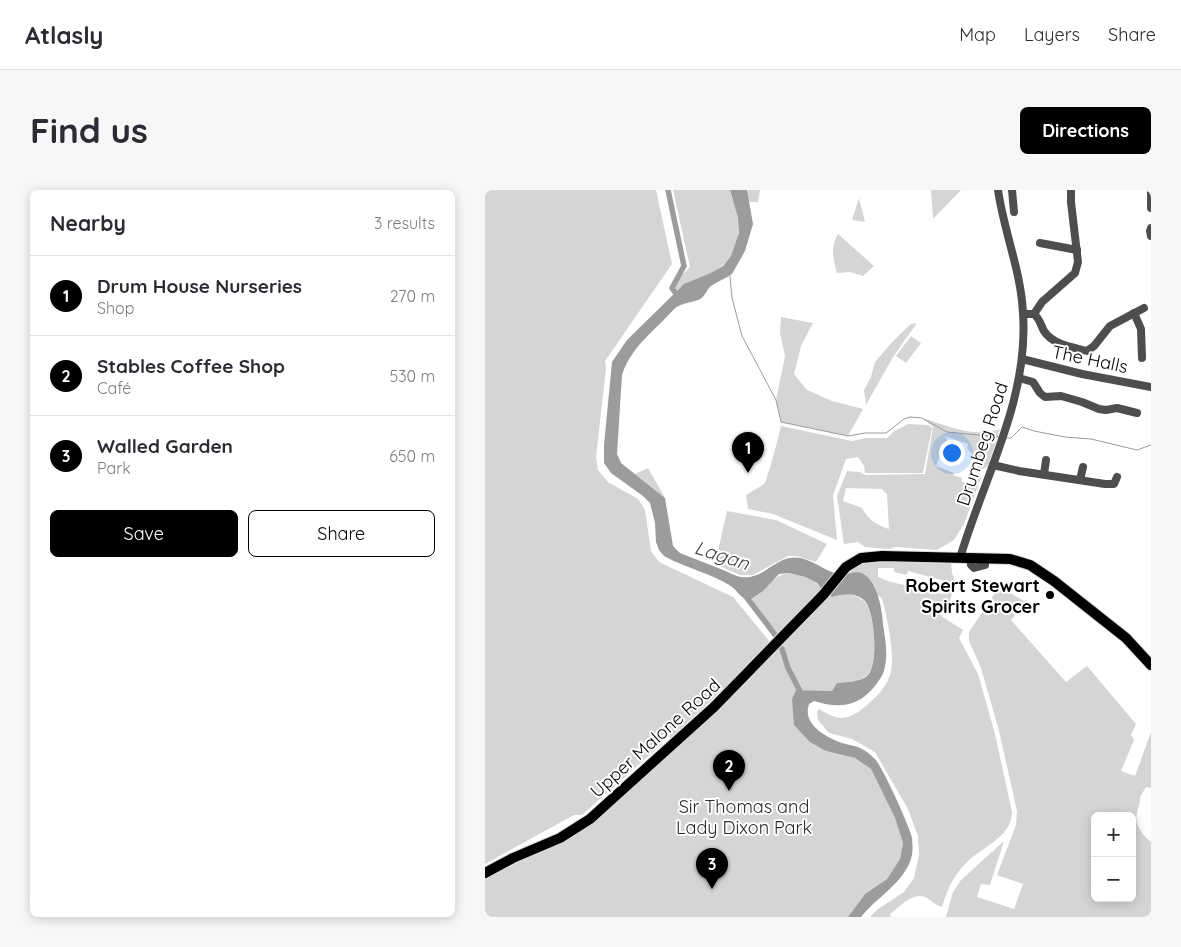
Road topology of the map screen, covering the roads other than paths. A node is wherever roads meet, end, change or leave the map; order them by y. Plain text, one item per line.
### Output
1 (998, 190) edge
2 (1012, 190) edge
3 (1071, 190) edge
4 (1151, 192) edge
5 (1151, 208) edge
6 (1014, 212) dead end
7 (1151, 228) edge
8 (1151, 236) edge
9 (1040, 243) dead end
10 (1077, 250) junction
11 (1144, 308) dead end
12 (1134, 313) junction
13 (1023, 314) junction
14 (1034, 314) junction
15 (1142, 358) dead end
16 (1022, 359) junction
17 (1019, 378) junction
18 (1151, 387) edge
19 (1137, 413) dead end
20 (1046, 460) dead end
21 (993, 465) junction
22 (1083, 467) dead end
23 (1043, 474) junction
24 (1117, 477) dead end
25 (1080, 480) junction
26 (965, 558) junction
27 (985, 565) dead end
28 (1151, 664) edge
29 (485, 873) edge

1 - 13 street, Drumbeg Road
2 - 6 street
3 - 10 street
4 - 5 street
7 - 8 street
9 - 10 street
10 - 14 street
11 - 12 street
12 - 14 street
12 - 15 street
13 - 14 street
13 - 16 street, Drumbeg Road
16 - 17 street, Drumbeg Road
16 - 18 street, The Halls
17 - 19 street
17 - 21 street, Drumbeg Road
20 - 23 street
21 - 23 street
21 - 26 street, Drumbeg Road
22 - 25 street
23 - 25 street
24 - 25 street
26 - 27 street
26 - 28 main road
26 - 29 main road, Upper Malone Road

